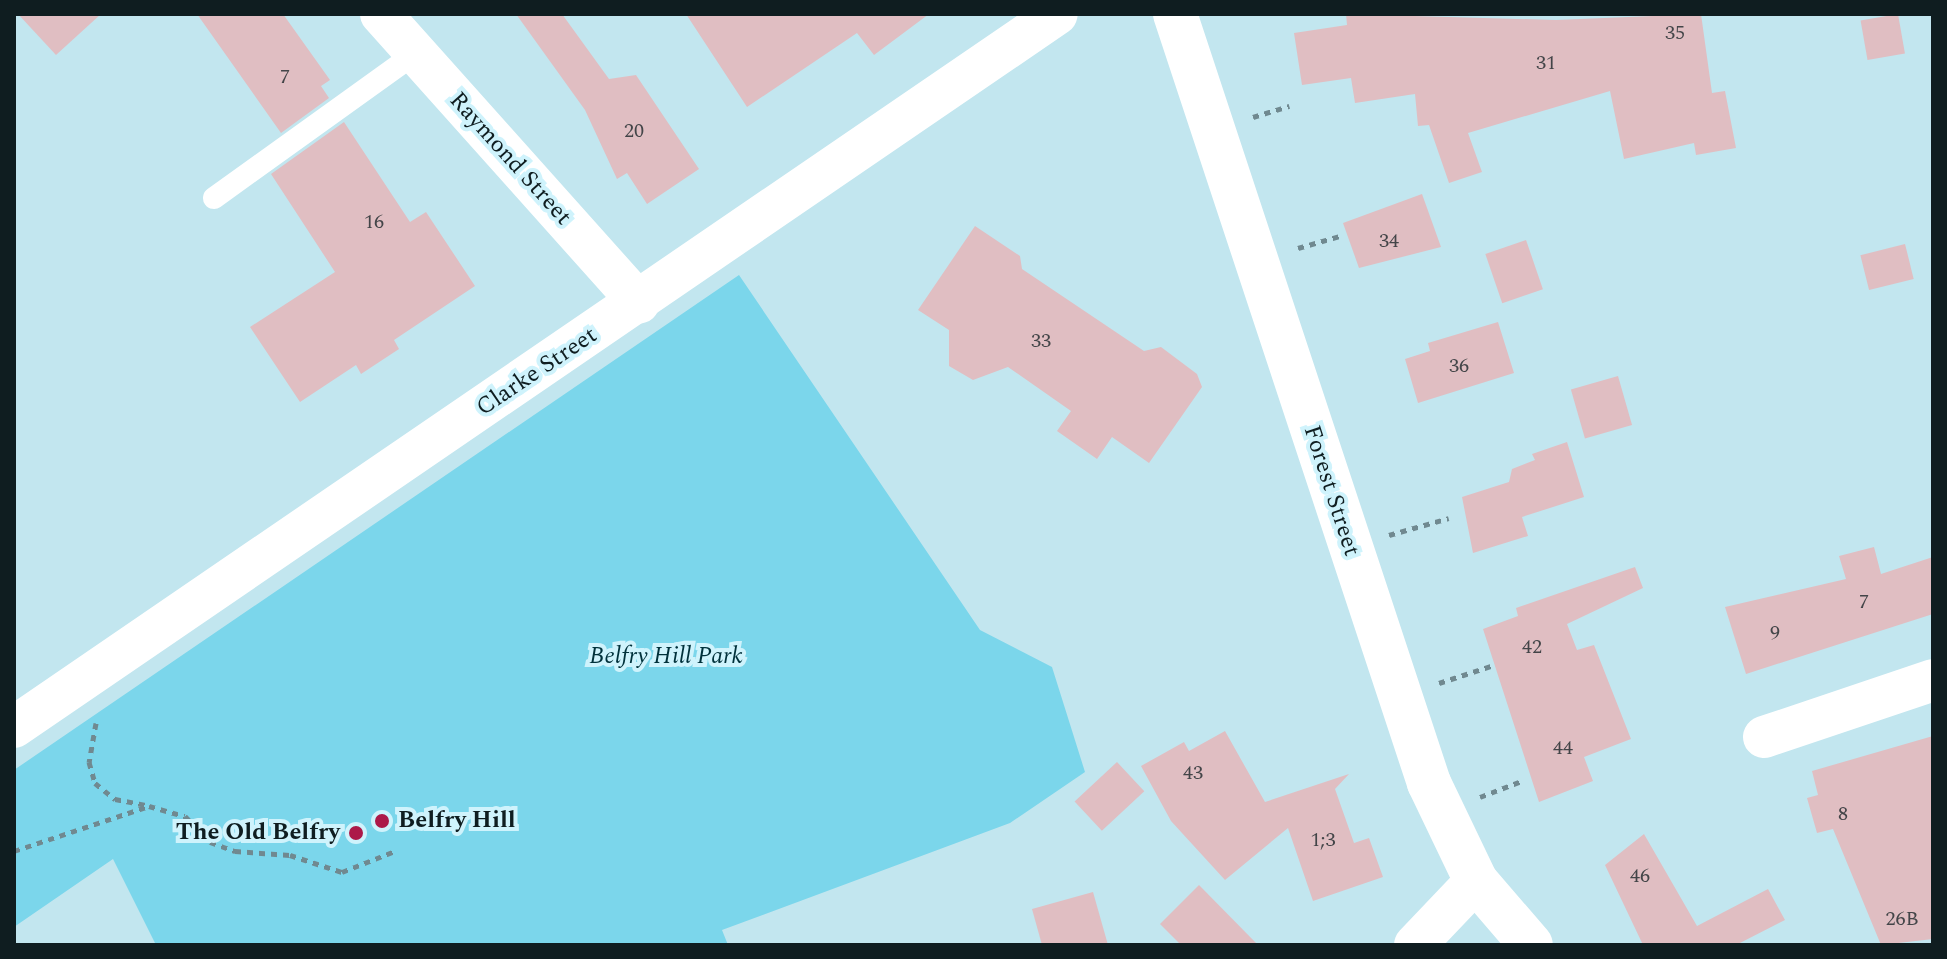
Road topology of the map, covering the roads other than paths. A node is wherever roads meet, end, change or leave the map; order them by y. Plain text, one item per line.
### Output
1 (381, 14) edge
2 (1057, 14) edge
3 (1175, 14) edge
4 (416, 53) junction
5 (214, 198) dead end
6 (639, 303) junction
7 (1933, 680) edge
8 (14, 727) edge
9 (1764, 737) dead end
10 (1476, 881) junction
11 (1415, 945) edge
12 (1531, 945) edge

1 - 4 street, Raymond Street
2 - 6 street, Clarke Street
3 - 10 street, Forest Street
4 - 5 lane
4 - 6 street, Raymond Street
6 - 8 street, Clarke Street
7 - 9 street
10 - 11 street
10 - 12 street, Forest Street

